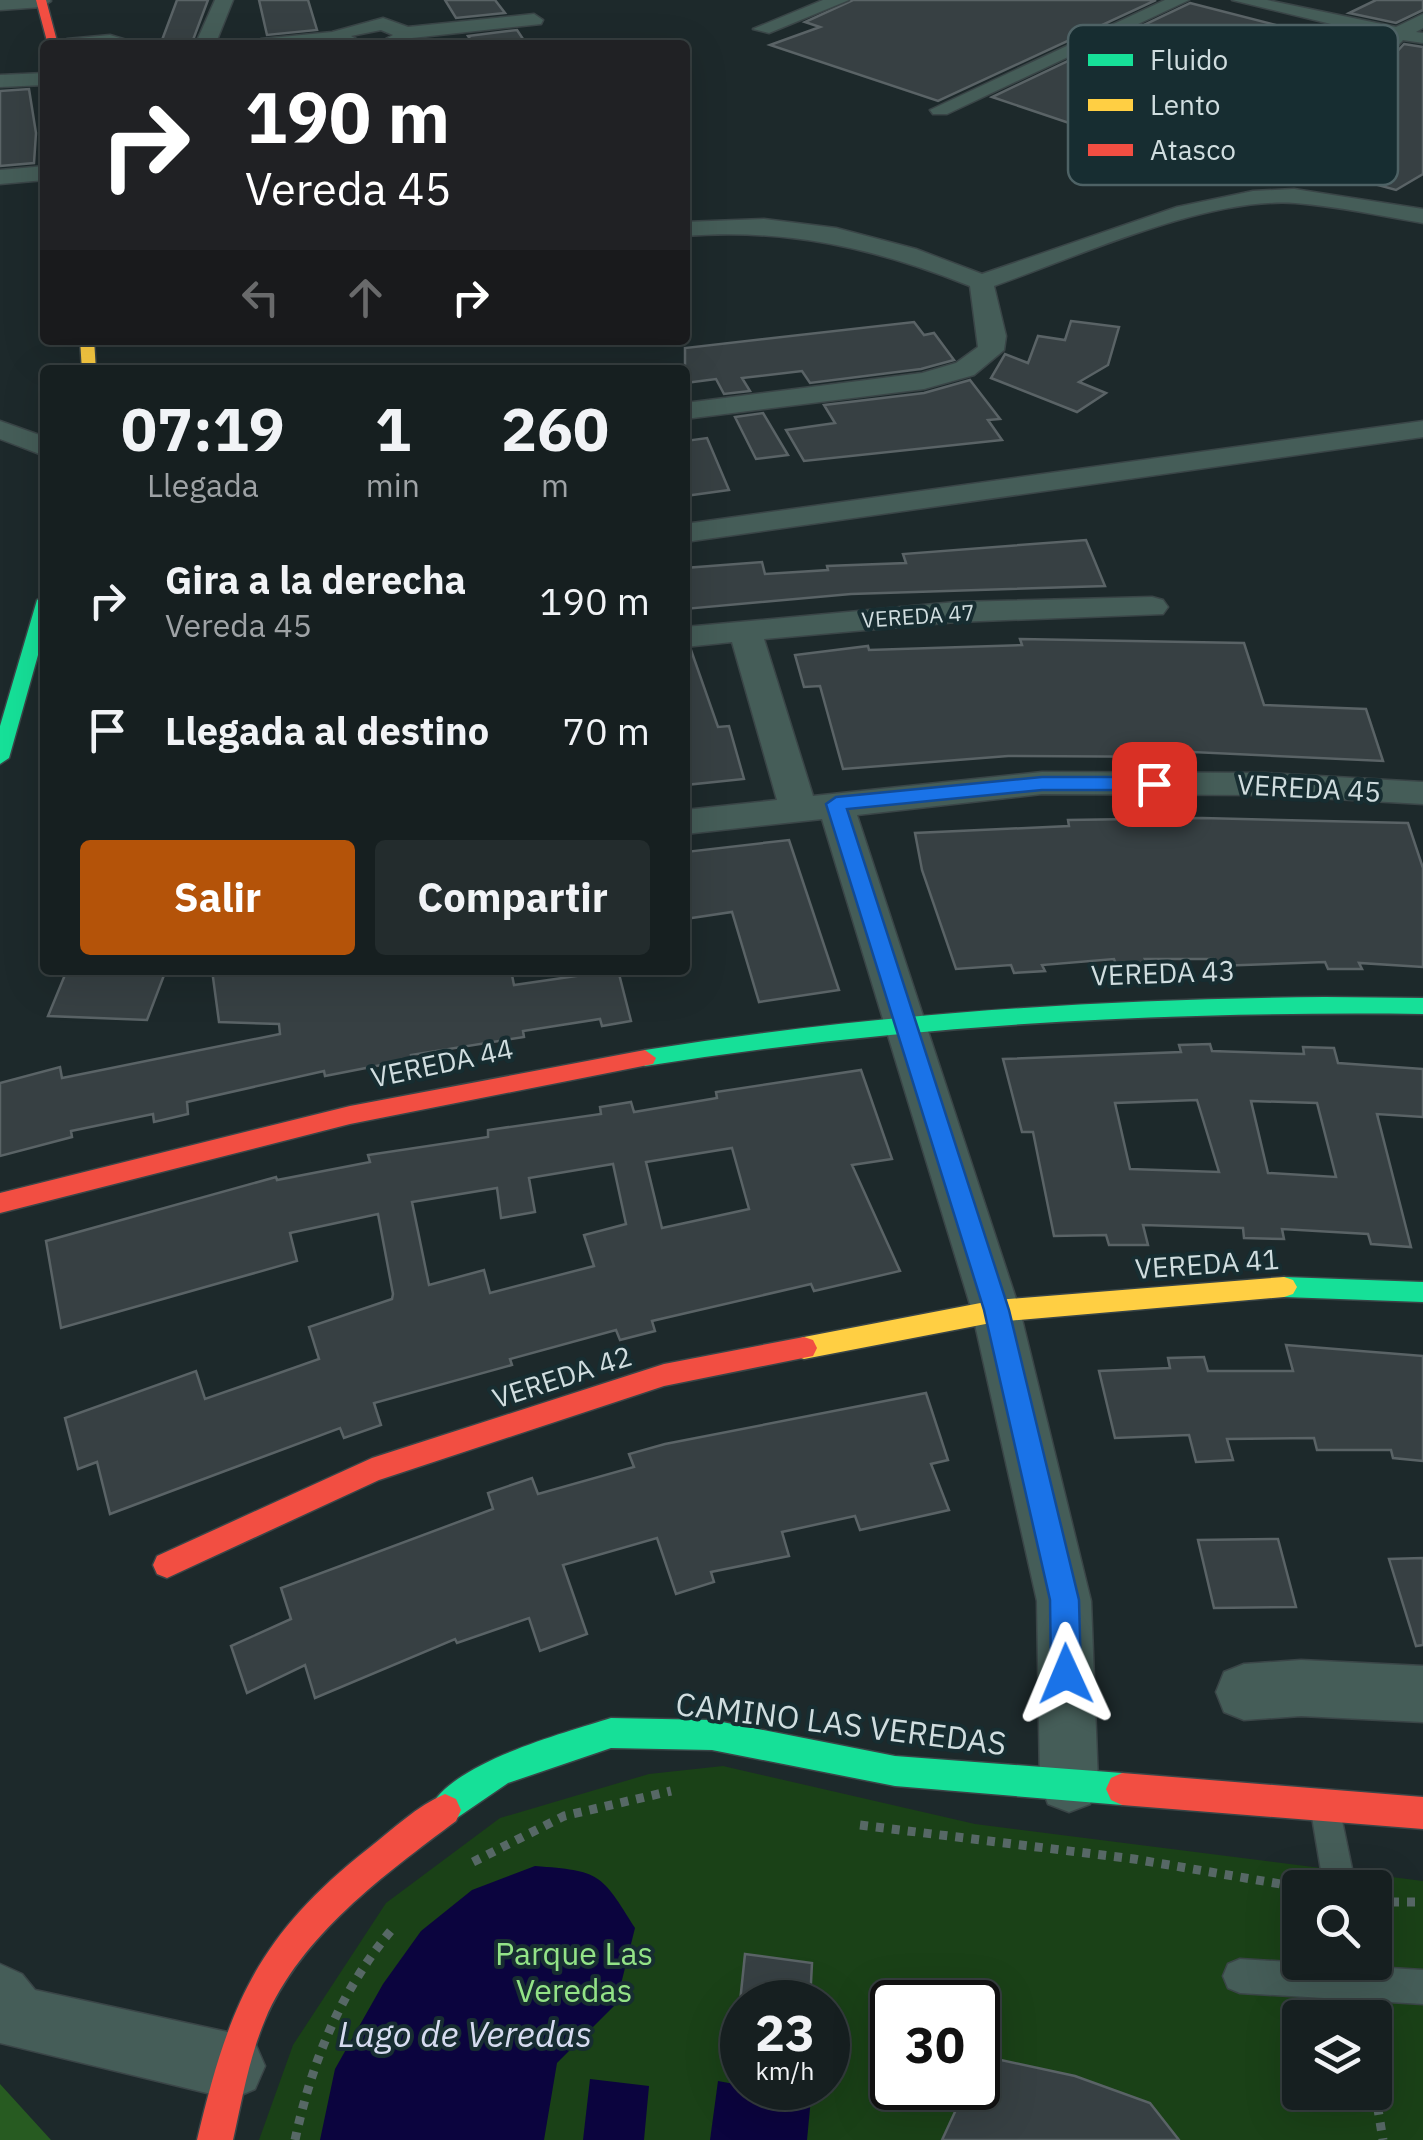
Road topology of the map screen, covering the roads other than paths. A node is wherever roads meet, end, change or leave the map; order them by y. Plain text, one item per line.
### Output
1 (42, 0) edge
2 (224, 0) edge
3 (520, 0) edge
4 (840, 0) edge
5 (1180, 0) edge
6 (1240, 0) edge
7 (0, 4) edge
8 (534, 20) junction
9 (1423, 20) edge
10 (1125, 25) edge
11 (1356, 25) edge
12 (762, 29) dead end
13 (406, 32) junction
14 (1398, 34) joint
15 (51, 40) edge
16 (207, 40) edge
17 (348, 40) edge
18 (399, 40) edge
19 (544, 40) edge
20 (1423, 40) edge
21 (1068, 51) edge
22 (40, 80) edge
23 (0, 81) edge
24 (940, 110) dead end
25 (40, 173) edge
26 (0, 176) edge
27 (1423, 216) edge
28 (690, 229) edge
29 (981, 282) junction
30 (690, 411) edge
31 (0, 429) edge
32 (1423, 430) edge
33 (40, 446) edge
34 (690, 531) edge
35 (1152, 608) dead end
36 (40, 613) edge
37 (745, 630) junction
38 (690, 636) edge
39 (11, 679) edge
40 (0, 758) edge
41 (1423, 794) edge
42 (817, 806) junction
43 (690, 821) edge
44 (1423, 1006) edge
45 (904, 1020) junction
46 (0, 1203) edge
47 (1423, 1292) edge
48 (996, 1310) junction
49 (167, 1565) dead end
50 (1244, 1692) dead end
51 (1423, 1694) edge
52 (1069, 1783) junction
53 (1326, 1805) junction
54 (1423, 1813) edge
55 (1337, 1870) edge
56 (1282, 1975) edge
57 (1240, 1976) dead end
58 (1389, 1980) edge
59 (1423, 1987) edge
60 (0, 1996) edge
61 (232, 2066) junction
62 (215, 2140) edge

1 - 7 street
1 - 15 street
2 - 16 street
3 - 8 street
4 - 12 street
5 - 10 street
6 - 11 street
8 - 13 street
8 - 19 street
9 - 14 street
13 - 17 street
13 - 18 street
14 - 20 street
21 - 24 street
22 - 23 street
25 - 26 street
27 - 29 street
28 - 29 street
29 - 30 street
31 - 33 street
32 - 34 street
35 - 37 street, VEREDA 47
36 - 39 street
37 - 38 street, VEREDA 47
37 - 42 street
39 - 40 street
41 - 42 street, VEREDA 45
42 - 43 street, VEREDA 45
42 - 45 street
44 - 45 street, VEREDA 43
45 - 46 street, VEREDA 44
45 - 48 street
47 - 48 street, VEREDA 41
48 - 49 street, VEREDA 42
48 - 52 street
50 - 51 street
52 - 53 street, CAMINO LAS VEREDAS
52 - 61 street, CAMINO LAS VEREDAS
53 - 54 street, CAMINO LAS VEREDAS
53 - 55 lane
56 - 57 lane
58 - 59 lane
60 - 61 street
61 - 62 street, CAMINO LAS VEREDAS

